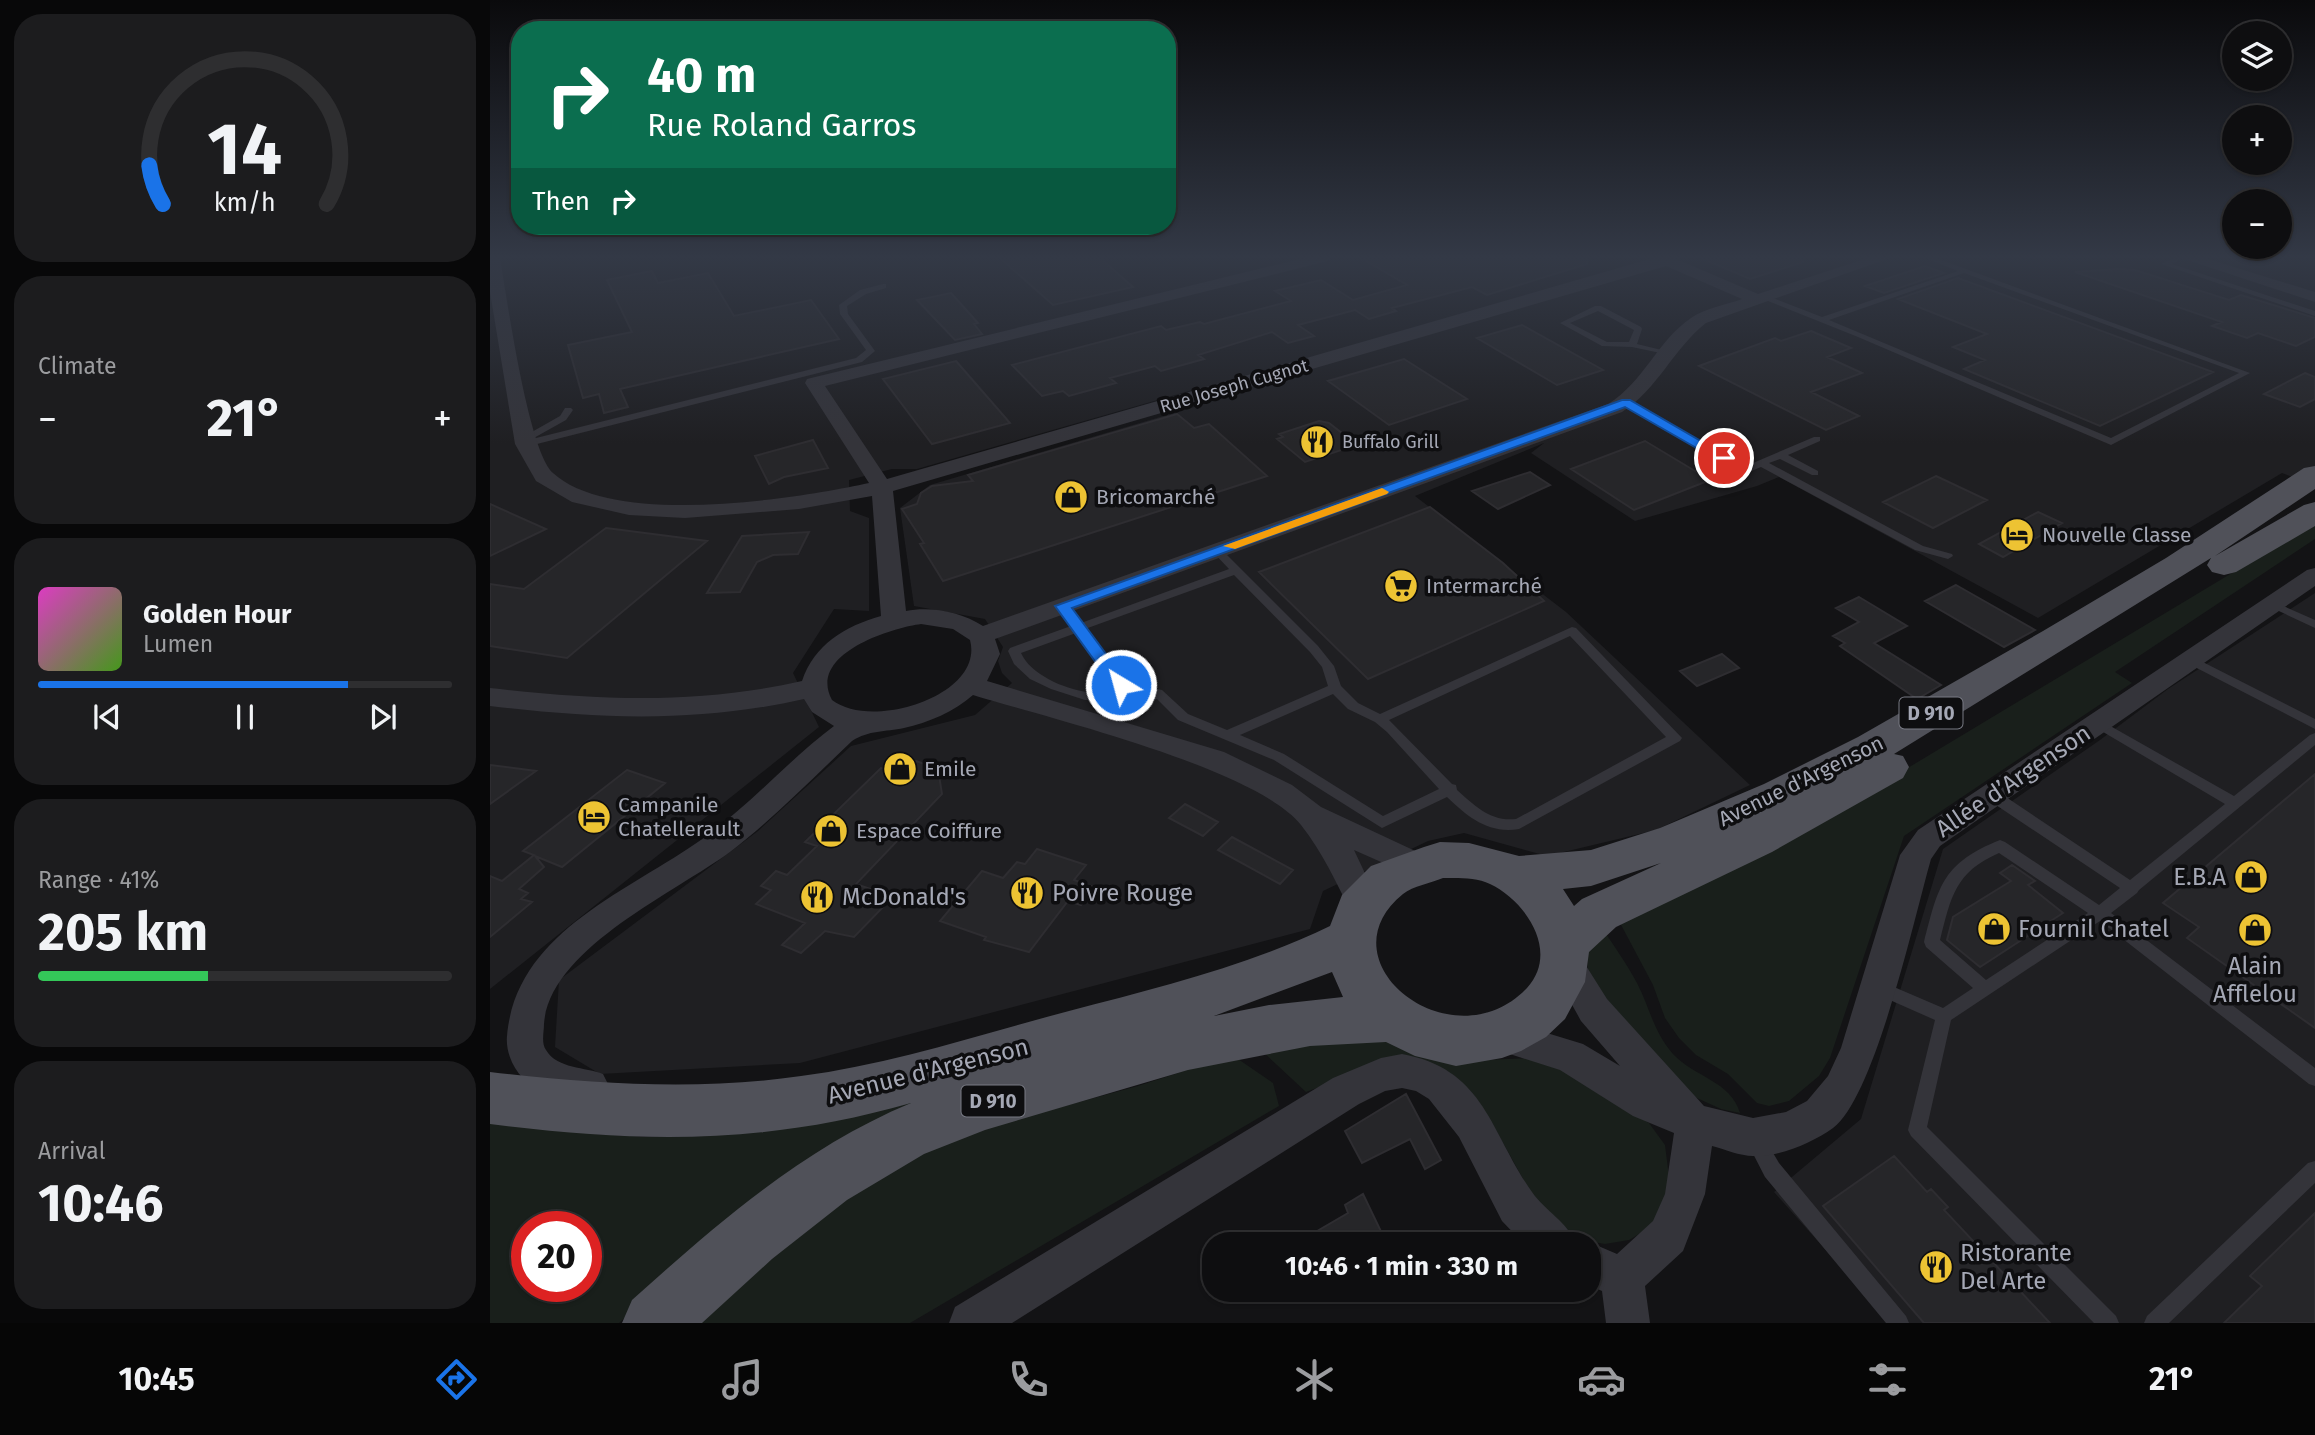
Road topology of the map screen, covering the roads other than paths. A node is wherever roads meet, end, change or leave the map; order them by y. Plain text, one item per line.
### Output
1 (503, 320) edge
2 (848, 320) edge
3 (1072, 320) edge
4 (1456, 320) edge
5 (1571, 320) edge
6 (1620, 320) edge
7 (1699, 320) edge
8 (1822, 320) edge
9 (2099, 320) edge
10 (1632, 345) junction
11 (1670, 353) junction
12 (1626, 403) junction
13 (568, 410) dead end
14 (1817, 439) dead end
15 (524, 442) junction
16 (1780, 455) junction
17 (1761, 463) junction
18 (1815, 473) dead end
19 (2315, 475) edge
20 (882, 487) junction
21 (2315, 512) edge
22 (1217, 551) junction
23 (1948, 556) dead end
24 (1237, 570) junction
25 (2315, 575) edge
26 (2272, 604) junction
27 (1062, 606) junction
28 (894, 620) junction
29 (2315, 624) edge
30 (1078, 628) junction
31 (981, 635) junction
32 (2191, 660) junction
33 (971, 685) junction
34 (1121, 685) junction
35 (812, 688) junction
36 (1335, 688) junction
37 (1158, 693) junction
38 (490, 697) edge
39 (1380, 719) junction
40 (859, 723) junction
41 (2098, 723) junction
42 (1110, 725) junction
43 (2315, 725) edge
44 (1229, 735) junction
45 (2315, 738) edge
46 (1451, 789) junction
47 (1992, 795) junction
48 (2236, 804) junction
49 (1310, 815) junction
50 (1415, 865) junction
51 (1515, 875) junction
52 (2132, 889) junction
53 (2100, 913) junction
54 (1356, 921) junction
55 (1566, 953) junction
56 (1877, 986) junction
57 (1985, 989) junction
58 (1944, 1016) junction
59 (1392, 1019) junction
60 (1501, 1035) junction
61 (2315, 1078) edge
62 (906, 1079) junction
63 (502, 1098) edge
64 (1695, 1123) junction
65 (1753, 1137) junction
66 (2315, 1170) edge
67 (1543, 1232) edge
68 (1605, 1271) edge
69 (655, 1323) edge
70 (971, 1323) edge
71 (1628, 1323) edge
72 (1899, 1323) edge
73 (2109, 1323) edge
74 (2154, 1323) edge

1 - 15 street, Rue Joseph Cugnot
2 - 15 lane
3 - 20 street
4 - 20 street, Rue Joseph Cugnot
5 - 10 lane
6 - 10 lane
7 - 11 street
8 - 9 lane
10 - 11 lane
11 - 12 street
12 - 17 lane
12 - 22 street
13 - 15 lane
14 - 16 lane
15 - 20 street, Rue Joseph Cugnot
16 - 17 lane
16 - 18 lane
17 - 23 lane
19 - 51 main road, Avenue d'Argenson / D 910
20 - 28 street
21 - 55 main road, Avenue d'Argenson / D 910
22 - 24 lane
22 - 27 street
24 - 30 lane
24 - 36 lane
25 - 26 street, Allée d’Argenson
26 - 29 lane
26 - 32 street, Allée d’Argenson
27 - 30 lane
27 - 31 street
28 - 31 street
28 - 35 street
30 - 34 lane
30 - 34 lane
31 - 33 street
32 - 41 street, Allée d’Argenson
32 - 43 lane
33 - 40 street
33 - 42 street
34 - 37 lane
35 - 38 street
35 - 40 street
36 - 39 lane
36 - 44 lane
37 - 42 lane
37 - 44 lane
39 - 46 lane
39 - 46 lane
40 - 62 street
41 - 47 street, Allée d’Argenson
41 - 48 lane
42 - 49 street
44 - 46 lane
45 - 48 lane
47 - 52 lane
47 - 56 street, Allée d’Argenson
48 - 52 lane
49 - 50 street
49 - 54 street
50 - 51 main road
50 - 54 main road
51 - 55 main road
52 - 53 lane
53 - 57 lane
53 - 57 lane
53 - 61 lane
54 - 59 main road
54 - 62 main road, Avenue d'Argenson / D 910
55 - 60 main road
55 - 64 street
56 - 58 lane
56 - 65 street, Allée d’Argenson
57 - 58 lane
58 - 73 lane
59 - 60 main road
59 - 69 main road, Avenue d'Argenson / D 910
60 - 64 street, Allée d’Argenson
62 - 63 main road, Avenue d'Argenson / D 910
64 - 65 street, Allée d’Argenson
64 - 68 street
65 - 72 lane
66 - 74 lane
67 - 70 street
68 - 71 street

